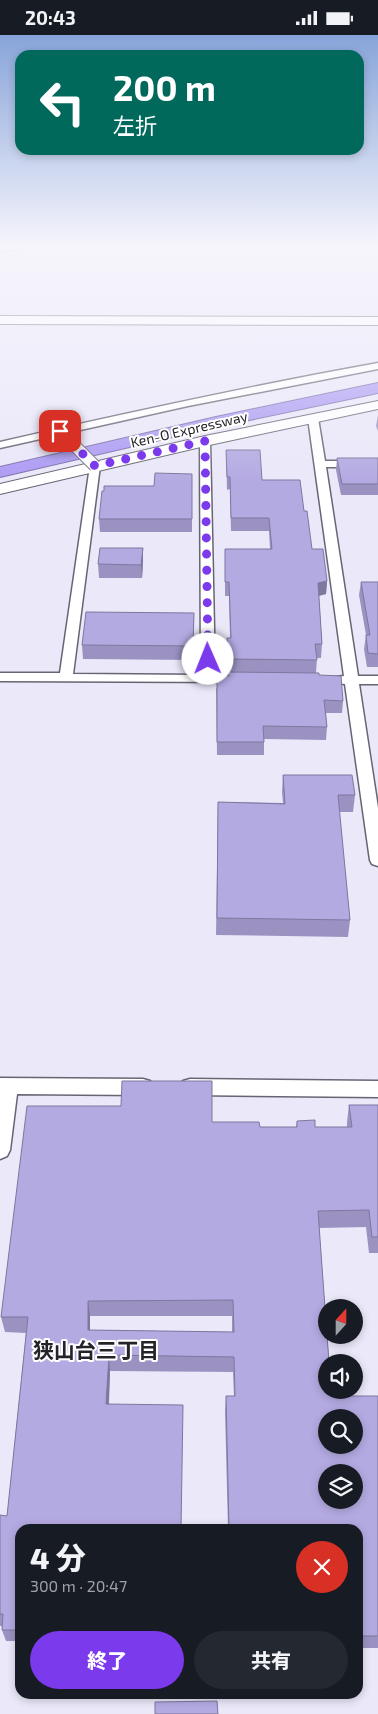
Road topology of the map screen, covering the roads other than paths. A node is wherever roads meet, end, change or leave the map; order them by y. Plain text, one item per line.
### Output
1 (378, 366) edge
2 (378, 379) edge
3 (378, 388) edge
4 (378, 405) edge
5 (313, 418) junction
6 (60, 431) junction
7 (205, 441) junction
8 (0, 445) edge
9 (0, 461) edge
10 (320, 464) junction
11 (378, 464) edge
12 (95, 466) junction
13 (0, 472) edge
14 (0, 489) edge
15 (0, 677) edge
16 (66, 678) junction
17 (208, 679) junction
18 (256, 679) edge
19 (323, 680) edge
20 (352, 680) junction
21 (378, 681) edge
22 (378, 860) edge
23 (4, 1086) edge
24 (156, 1087) edge
25 (176, 1087) edge
26 (378, 1089) edge
27 (0, 1149) edge

1 - 6 street
2 - 9 highway, Ken-O Expressway
3 - 13 highway, Ken-O Expressway
4 - 5 street
5 - 7 street
5 - 10 street
6 - 8 street
6 - 12 street, bridge
7 - 12 street
7 - 17 street
10 - 11 street
10 - 20 street
12 - 14 street
12 - 16 street
15 - 16 street
16 - 17 street
17 - 18 street
19 - 20 street
20 - 21 street
20 - 22 street
23 - 24 street
23 - 27 street
25 - 26 street

